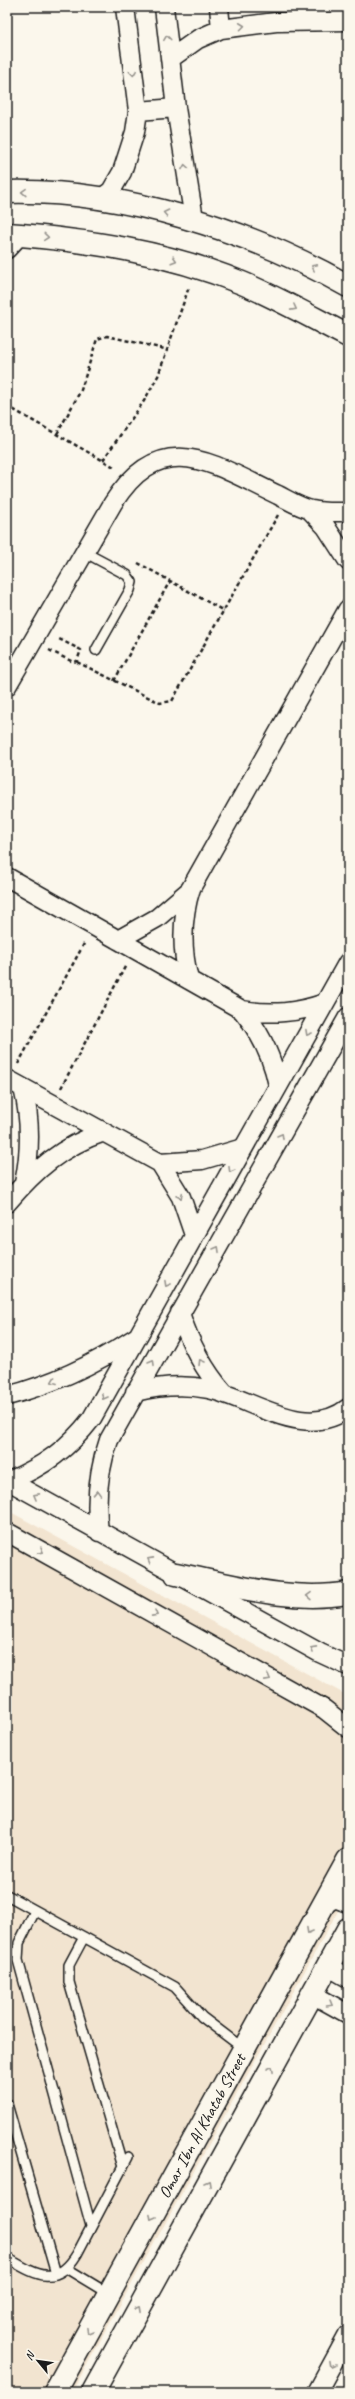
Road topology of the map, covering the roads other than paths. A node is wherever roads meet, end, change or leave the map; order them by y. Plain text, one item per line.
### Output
1 (125, 7) edge
2 (164, 7) edge
3 (219, 7) edge
4 (348, 21) edge
5 (221, 28) junction
6 (170, 59) junction
7 (176, 108) junction
8 (138, 111) junction
9 (7, 192) edge
10 (100, 199) junction
11 (194, 219) junction
12 (11, 239) edge
13 (348, 286) edge
14 (348, 336) edge
15 (310, 510) junction
16 (348, 512) edge
17 (84, 552) junction
18 (348, 561) edge
19 (348, 609) edge
20 (96, 650) dead end
21 (7, 686) edge
22 (7, 877) edge
23 (191, 888) junction
24 (118, 940) junction
25 (348, 962) edge
26 (189, 980) junction
27 (325, 1003) junction
28 (242, 1010) junction
29 (348, 1017) edge
30 (13, 1083) edge
31 (278, 1085) junction
32 (104, 1132) junction
33 (243, 1148) junction
34 (160, 1163) junction
35 (24, 1183) junction
36 (7, 1203) edge
37 (194, 1235) junction
38 (180, 1313) junction
39 (137, 1336) junction
40 (135, 1392) junction
41 (224, 1393) junction
42 (7, 1396) edge
43 (348, 1408) edge
44 (8, 1481) edge
45 (7, 1532) edge
46 (99, 1532) junction
47 (176, 1574) junction
48 (348, 1593) edge
49 (348, 1666) edge
50 (348, 1728) edge
51 (348, 1860) edge
52 (7, 1895) edge
53 (326, 1901) junction
54 (348, 1901) edge
55 (35, 1911) junction
56 (348, 1929) edge
57 (84, 1937) junction
58 (327, 1966) junction
59 (348, 1978) edge
60 (312, 1994) junction
61 (348, 2014) edge
62 (244, 2049) junction
63 (7, 2104) edge
64 (128, 2157) dead end
65 (123, 2167) junction
66 (164, 2194) junction
67 (193, 2210) junction
68 (92, 2226) junction
69 (7, 2258) edge
70 (66, 2268) junction
71 (56, 2274) junction
72 (109, 2294) junction
73 (348, 2335) edge
74 (55, 2392) edge
75 (93, 2392) edge
76 (317, 2392) edge

1 -> 8 street
6 -> 2 street
3 - 5 street
5 -> 4 street
5 - 6 street
6 - 7 street
7 - 8 street
11 -> 7 street
8 - 10 street
10 -> 9 street
11 -> 10 street
13 -> 11 street
12 -> 14 street
15 - 16 street
15 - 17 street
15 - 18 street
17 - 20 lane
17 - 21 street
19 - 23 street
22 - 24 street
23 - 24 street
23 - 26 street
24 - 26 street
25 - 27 street
26 - 28 street
27 - 28 street
27 -> 31 street
28 - 31 street
38 -> 29 street
30 - 32 street
30 - 35 street
31 - 33 street
32 - 34 street
32 - 35 street
33 - 34 street
33 -> 37 street
34 -> 37 street
35 - 36 street
37 -> 39 street
40 -> 38 street
41 -> 38 street
39 -> 42 street
39 -> 44 street
40 - 41 street
46 -> 40 street
41 - 43 street
46 -> 44 street
45 -> 50 street
47 -> 46 street
48 -> 47 street
49 -> 47 street
51 - 53 street, Omar Ibn Al Khatab Street
52 - 55 lane
53 - 54 street
53 -> 62 street, Omar Ibn Al Khatab Street
55 - 57 lane
55 - 68 lane
56 - 58 street, Omar Ibn Al Khatab Street
57 - 62 lane
57 - 65 lane
58 - 59 street
58 - 60 street, Omar Ibn Al Khatab Street
60 -> 61 street
67 -> 60 street, Omar Ibn Al Khatab Street
62 - 66 street, Omar Ibn Al Khatab Street
63 - 71 lane
64 - 65 lane
65 - 68 lane
66 - 67 street
66 -> 72 street, Omar Ibn Al Khatab Street
75 -> 67 street, Omar Ibn Al Khatab Street
68 - 70 lane
69 - 71 lane
70 - 71 lane
70 - 72 lane
72 -> 74 street, Omar Ibn Al Khatab Street
73 -> 76 street

